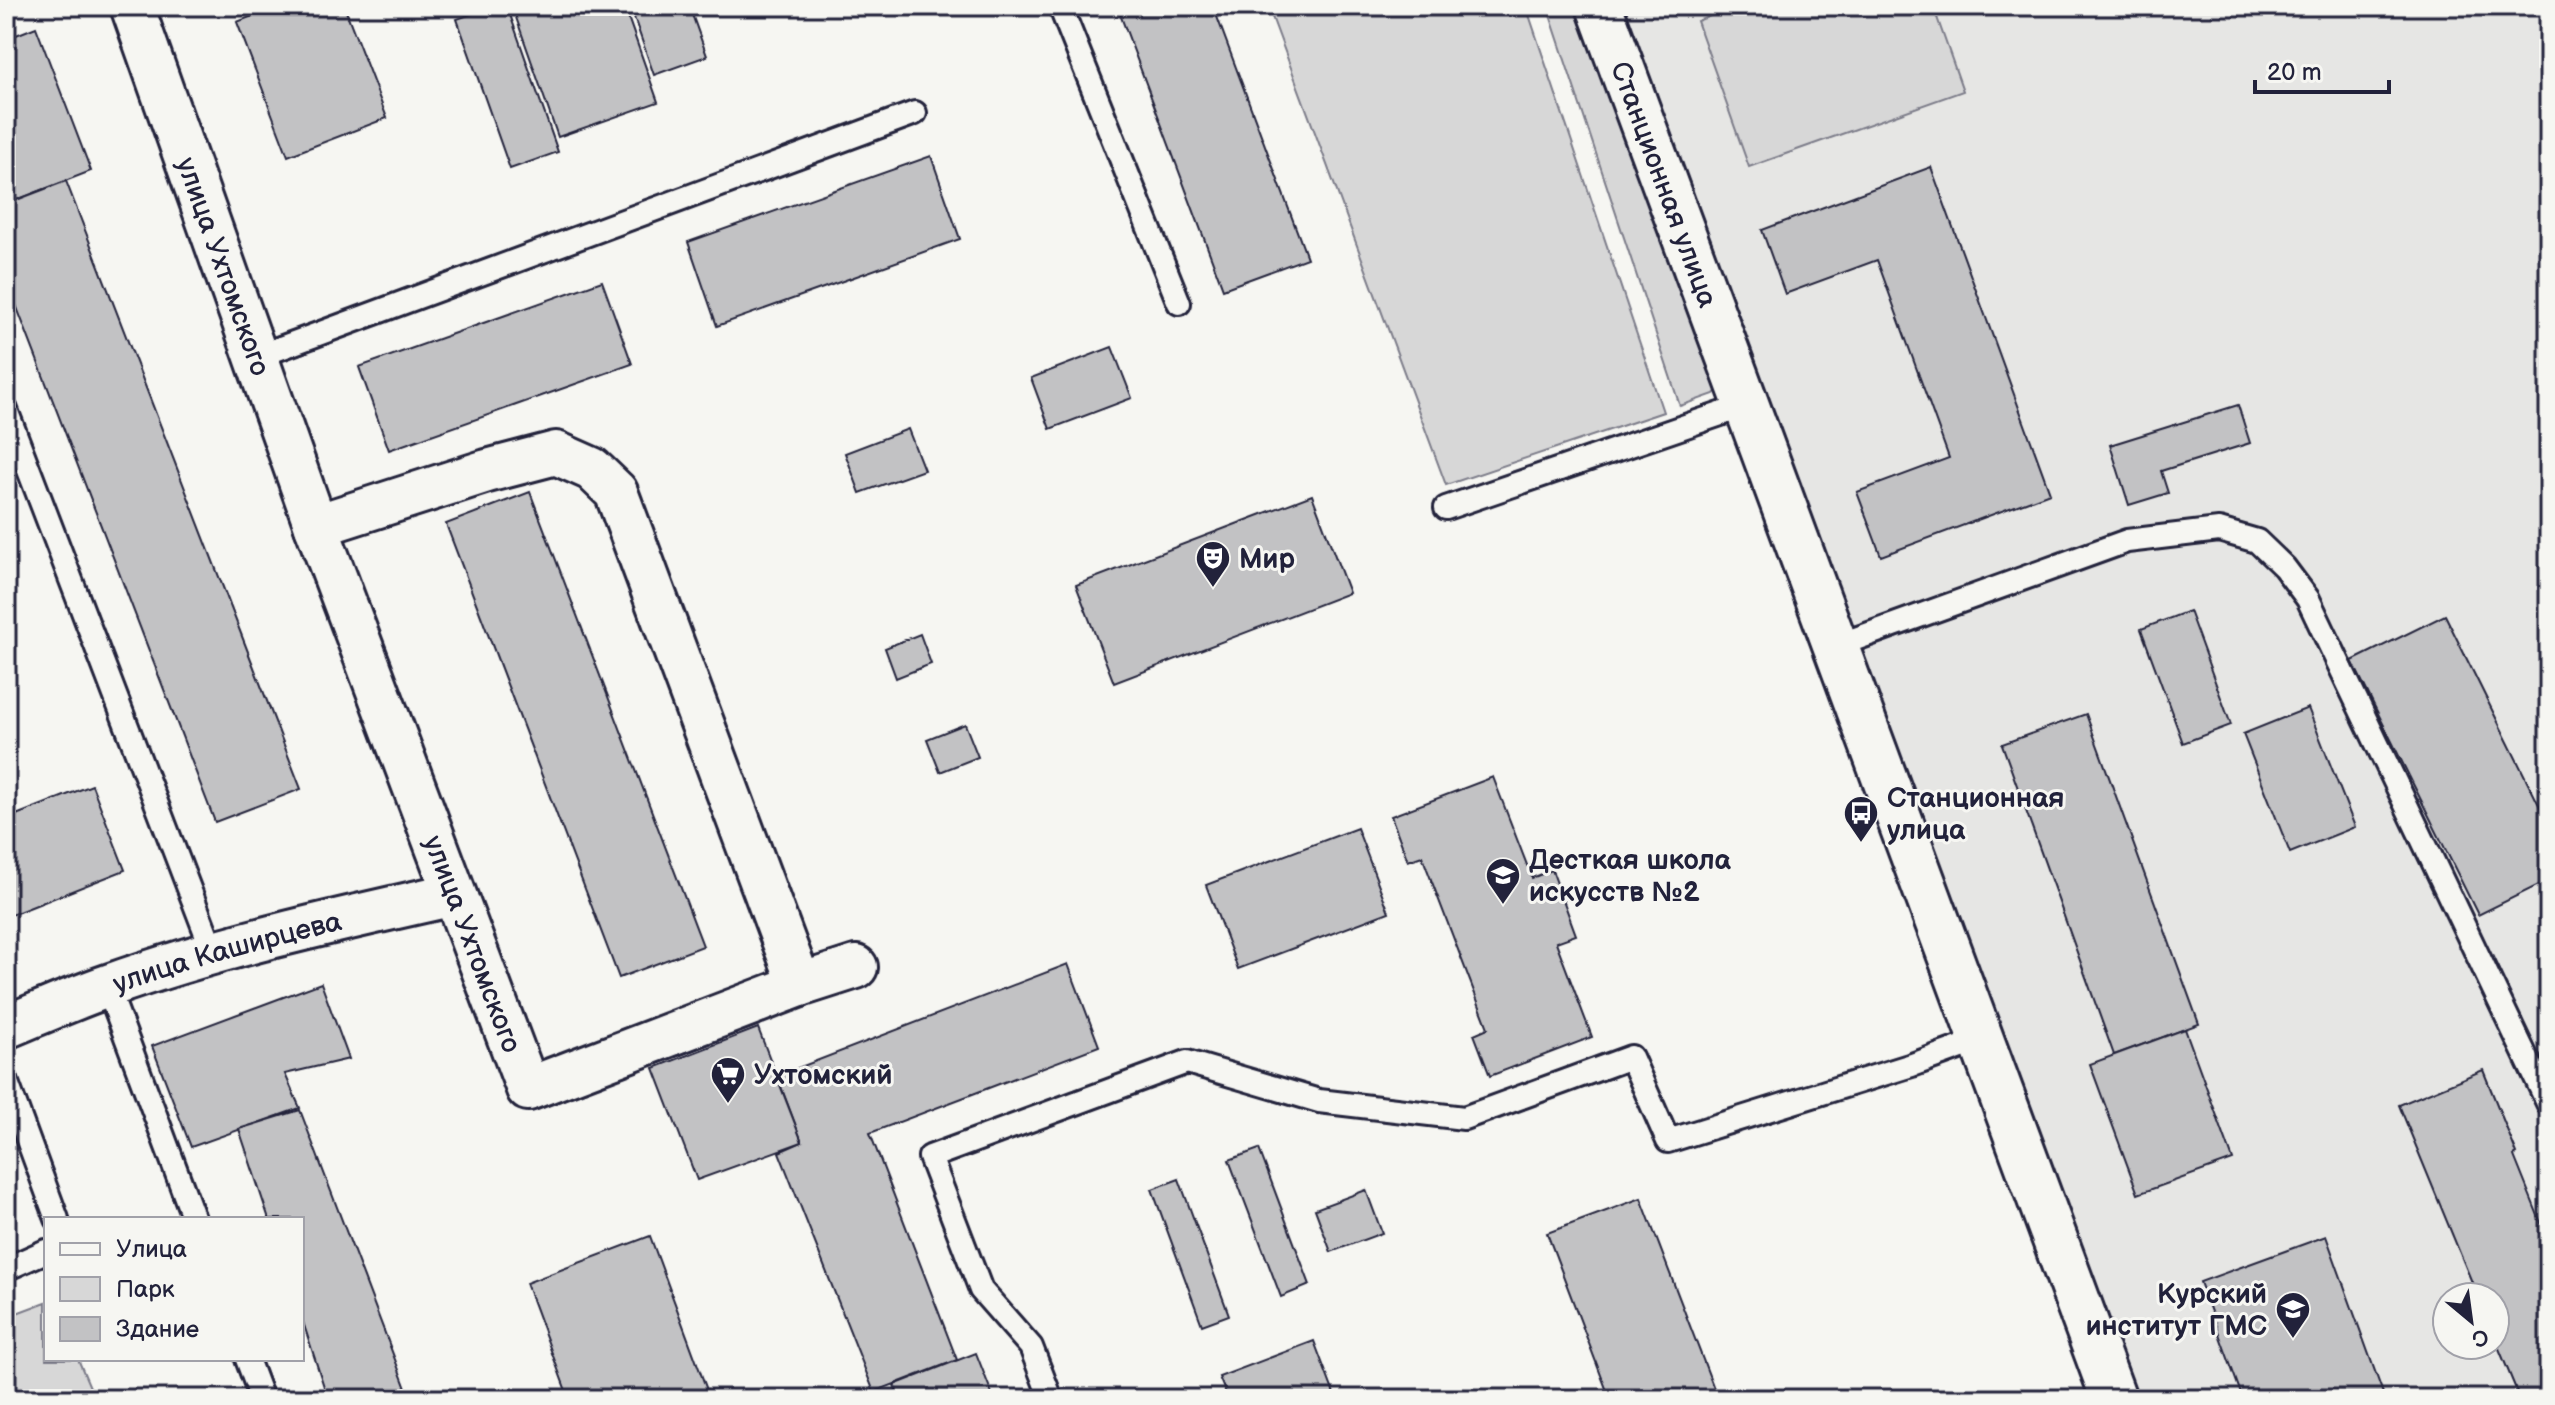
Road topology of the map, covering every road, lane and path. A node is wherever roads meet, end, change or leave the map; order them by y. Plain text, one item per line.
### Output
1 (132, 6) edge
2 (1060, 6) edge
3 (1599, 6) edge
4 (915, 113) dead end
5 (1179, 303) dead end
6 (256, 357) junction
7 (1747, 405) junction
8 (6, 410) edge
9 (1446, 508) dead end
10 (316, 526) junction
11 (1836, 646) junction
12 (454, 894) junction
13 (214, 954) junction
14 (856, 967) dead end
15 (800, 985) junction
16 (107, 986) junction
17 (6, 1027) edge
18 (1981, 1040) junction
19 (6, 1080) edge
20 (2549, 1105) edge
21 (56, 1217) edge
22 (193, 1217) edge
23 (44, 1252) edge
24 (6, 1269) edge
25 (248, 1361) edge
26 (262, 1399) edge
27 (1051, 1399) edge
28 (2114, 1399) edge

1 - 6 street, улица Ухтомского
2 - 5 lane
3 - 7 main road, Станционная улица
4 - 6 lane
6 - 10 street, улица Ухтомского
7 - 9 lane
7 - 11 main road, Станционная улица
8 - 13 lane
10 - 12 street, улица Ухтомского
10 - 15 street
11 - 18 main road, Станционная улица
11 - 20 lane
12 - 13 street, улица Каширцева
12 - 15 street, улица Ухтомского
13 - 16 street, улица Каширцева
14 - 15 street, улица Ухтомского
16 - 17 street, улица Каширцева
16 - 22 lane
18 - 27 lane
18 - 28 main road, Станционная улица
19 - 21 lane
23 - 24 lane
25 - 26 lane

